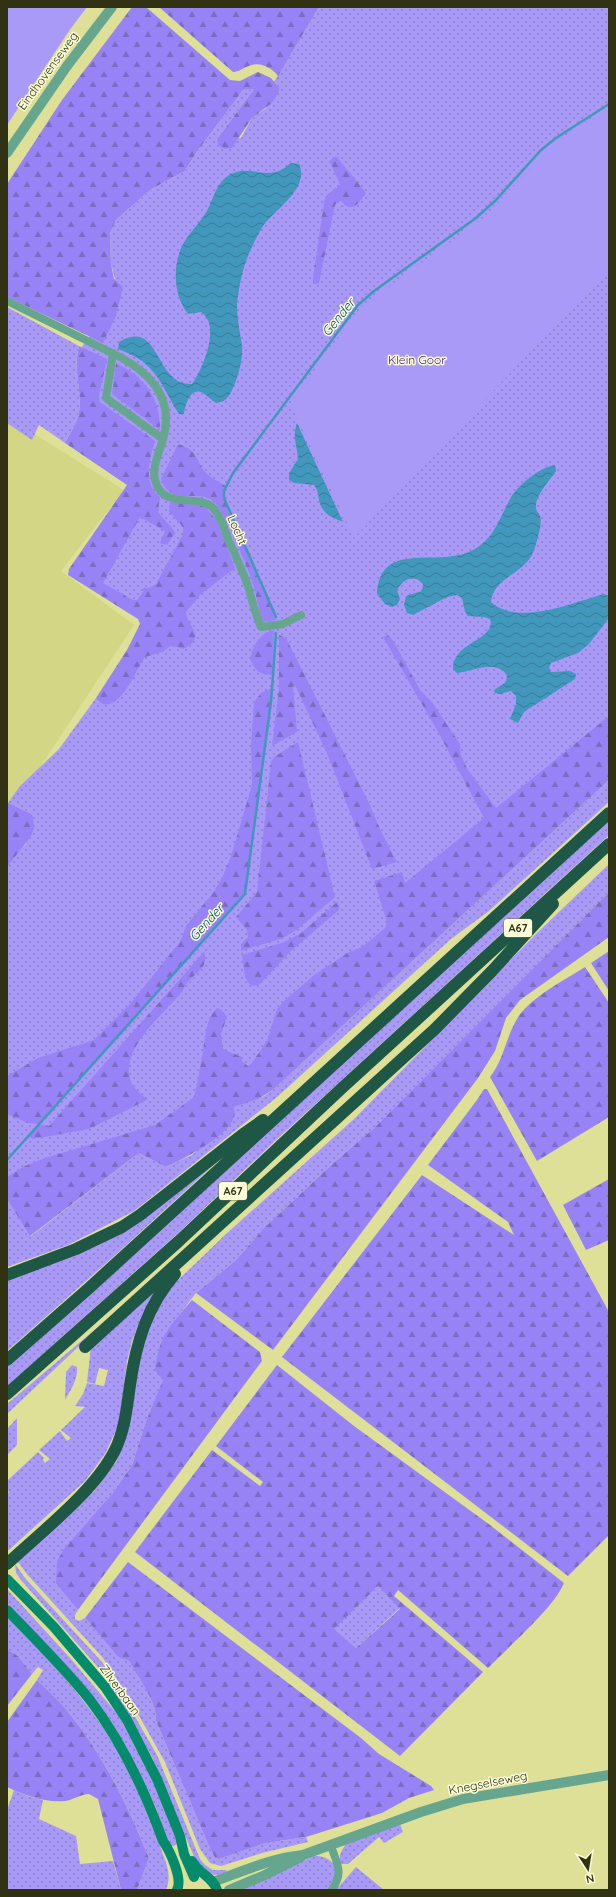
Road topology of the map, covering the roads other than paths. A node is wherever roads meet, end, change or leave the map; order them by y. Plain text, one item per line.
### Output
1 (112, 7) edge
2 (7, 152) edge
3 (7, 300) edge
4 (112, 353) junction
5 (163, 439) junction
6 (301, 615) dead end
7 (609, 813) edge
8 (609, 844) edge
9 (579, 872) junction
10 (299, 1096) junction
11 (210, 1233) junction
12 (7, 1275) edge
13 (85, 1347) dead end
14 (7, 1360) edge
15 (7, 1394) edge
16 (7, 1564) edge
17 (7, 1579) edge
18 (7, 1610) edge
19 (609, 1775) edge
20 (331, 1846) junction
21 (303, 1855) junction
22 (198, 1875) junction
23 (175, 1886) edge
24 (212, 1886) edge
25 (229, 1890) edge
26 (332, 1890) edge

1 - 2 street, Eindhovenseweg
3 - 4 street, Locht
4 - 5 street, Locht
4 - 5 street
5 - 6 street, Locht
7 - 10 highway, A67
8 - 9 highway, A67
9 - 11 highway, A67
9 - 15 highway, A67
10 - 12 highway, A67
10 - 14 highway, A67
11 - 13 highway, A67
11 - 16 highway, A67
17 - 22 main road, Zilverbaan
18 - 23 main road
19 - 20 street, Knegselseweg
20 - 21 street, Knegselseweg
20 - 26 street
21 - 24 street, Knegselseweg
21 - 25 street, Knegselseweg
22 - 23 main road
22 - 24 main road

